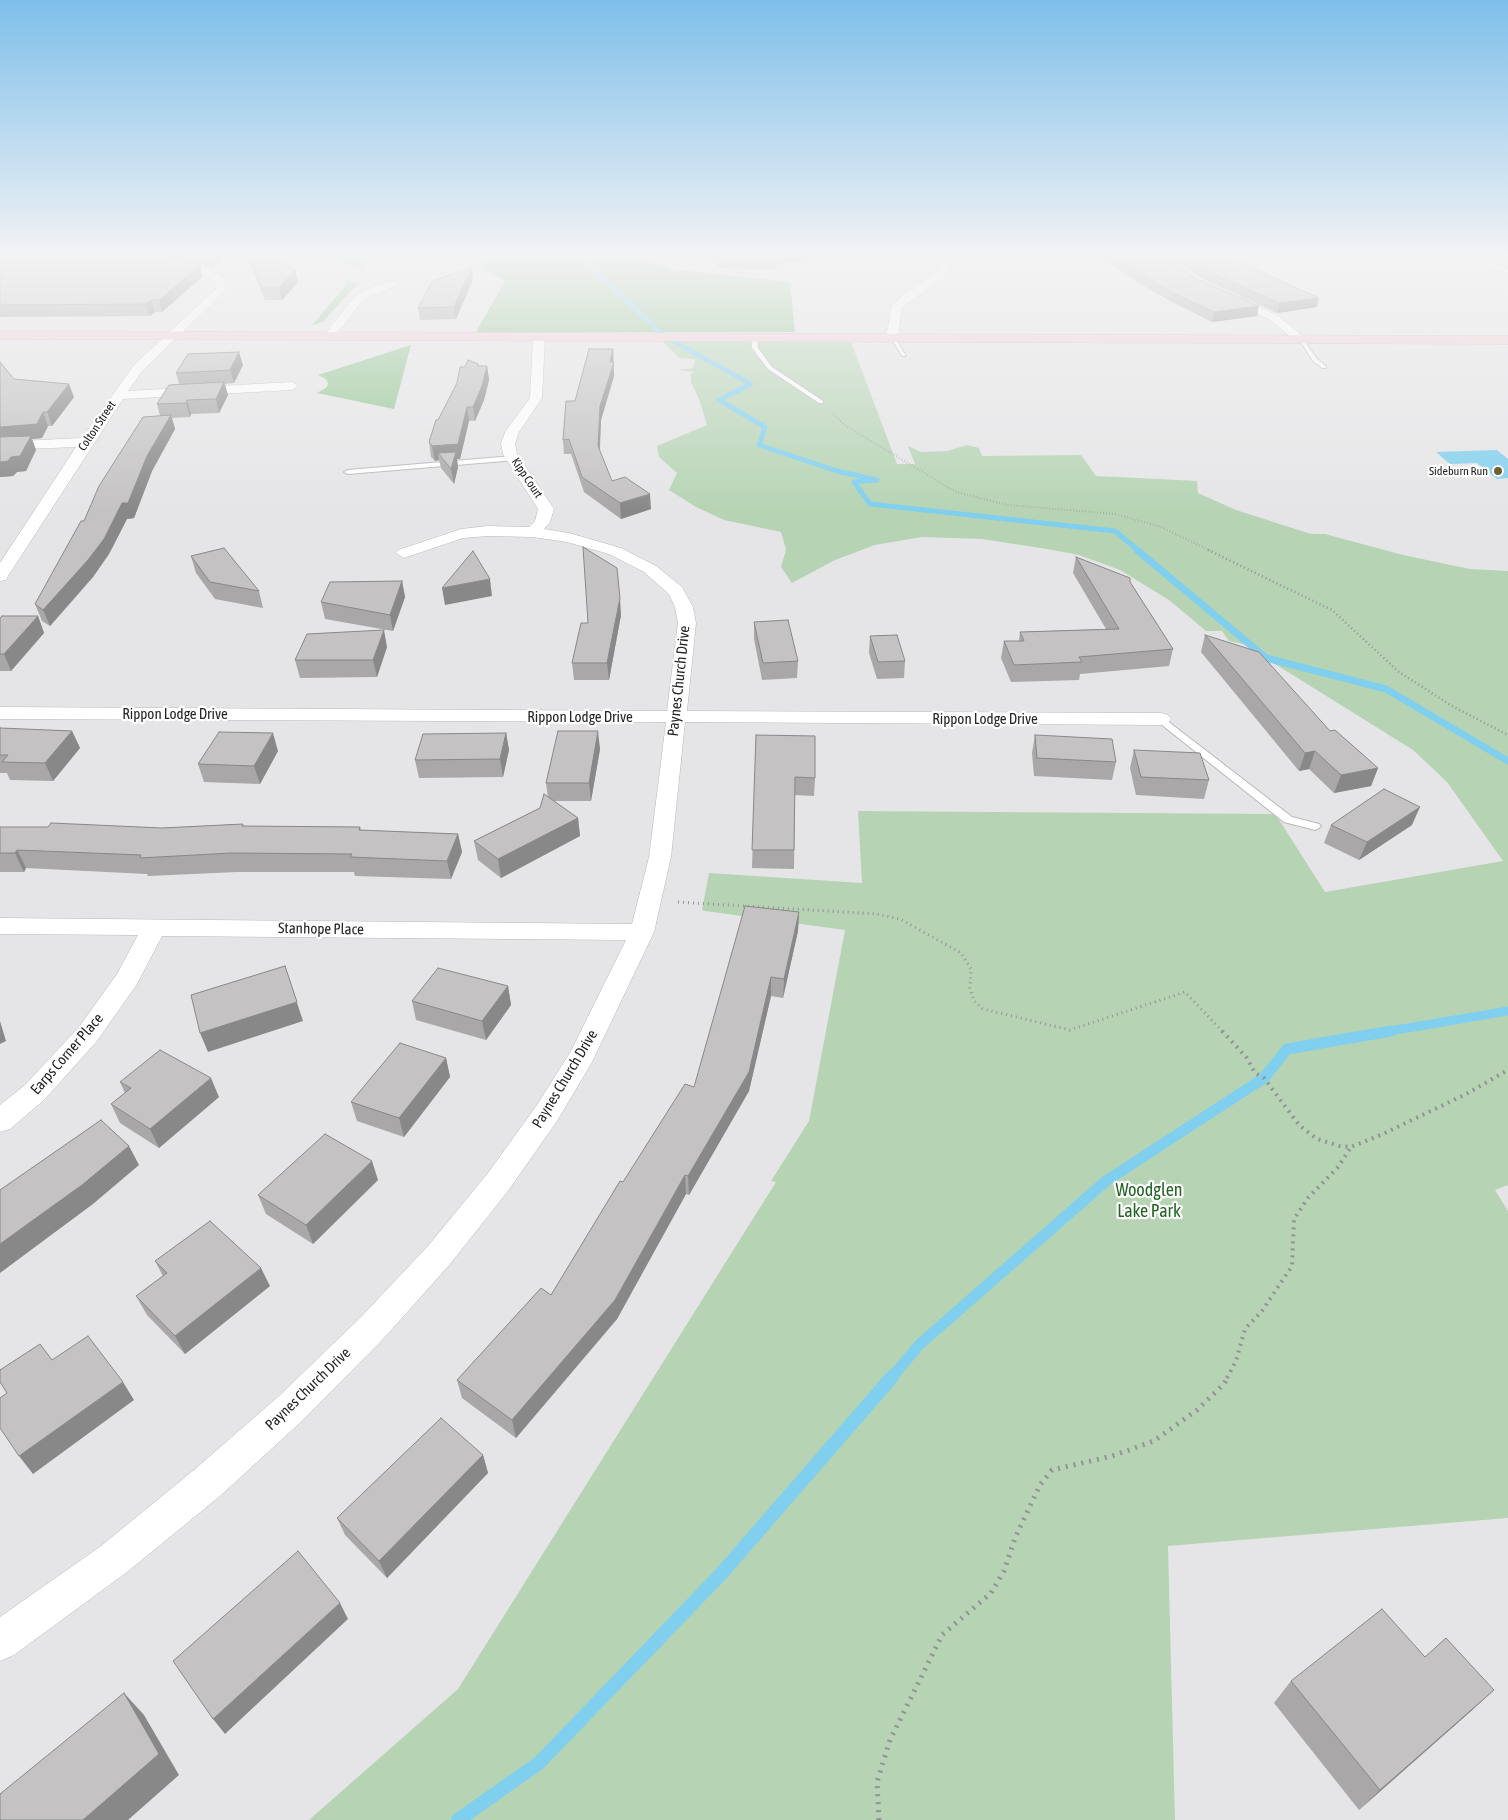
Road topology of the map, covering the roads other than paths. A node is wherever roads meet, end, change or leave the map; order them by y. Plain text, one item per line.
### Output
1 (166, 342) edge
2 (539, 342) edge
3 (754, 342) edge
4 (895, 342) edge
5 (1302, 342) edge
6 (904, 355) dead end
7 (1324, 367) dead end
8 (292, 386) dead end
9 (118, 395) junction
10 (821, 402) road end
11 (86, 442) junction
12 (0, 446) edge
13 (513, 458) junction
14 (348, 472) dead end
15 (533, 532) junction
16 (404, 553) dead end
17 (0, 576) edge
18 (0, 713) edge
19 (675, 717) junction
20 (1161, 719) joint
21 (1315, 826) dead end
22 (0, 926) edge
23 (154, 927) junction
24 (642, 932) junction
25 (0, 1121) edge
26 (0, 1641) edge

1 - 9 street, Colton Street
2 - 13 street, Kipp Court
3 - 10 lane
4 - 6 lane
5 - 7 lane
8 - 9 street
9 - 11 street, Colton Street
11 - 12 street
11 - 17 street, Colton Street
13 - 14 lane
13 - 15 street, Kipp Court
15 - 16 street, Paynes Church Drive
15 - 19 street, Paynes Church Drive
18 - 19 street, Rippon Lodge Drive
19 - 20 street, Rippon Lodge Drive
19 - 24 street, Paynes Church Drive
20 - 21 lane
22 - 23 street, Stanhope Place
23 - 24 street, Stanhope Place
23 - 25 street, Earps Corner Place
24 - 26 street, Paynes Church Drive

